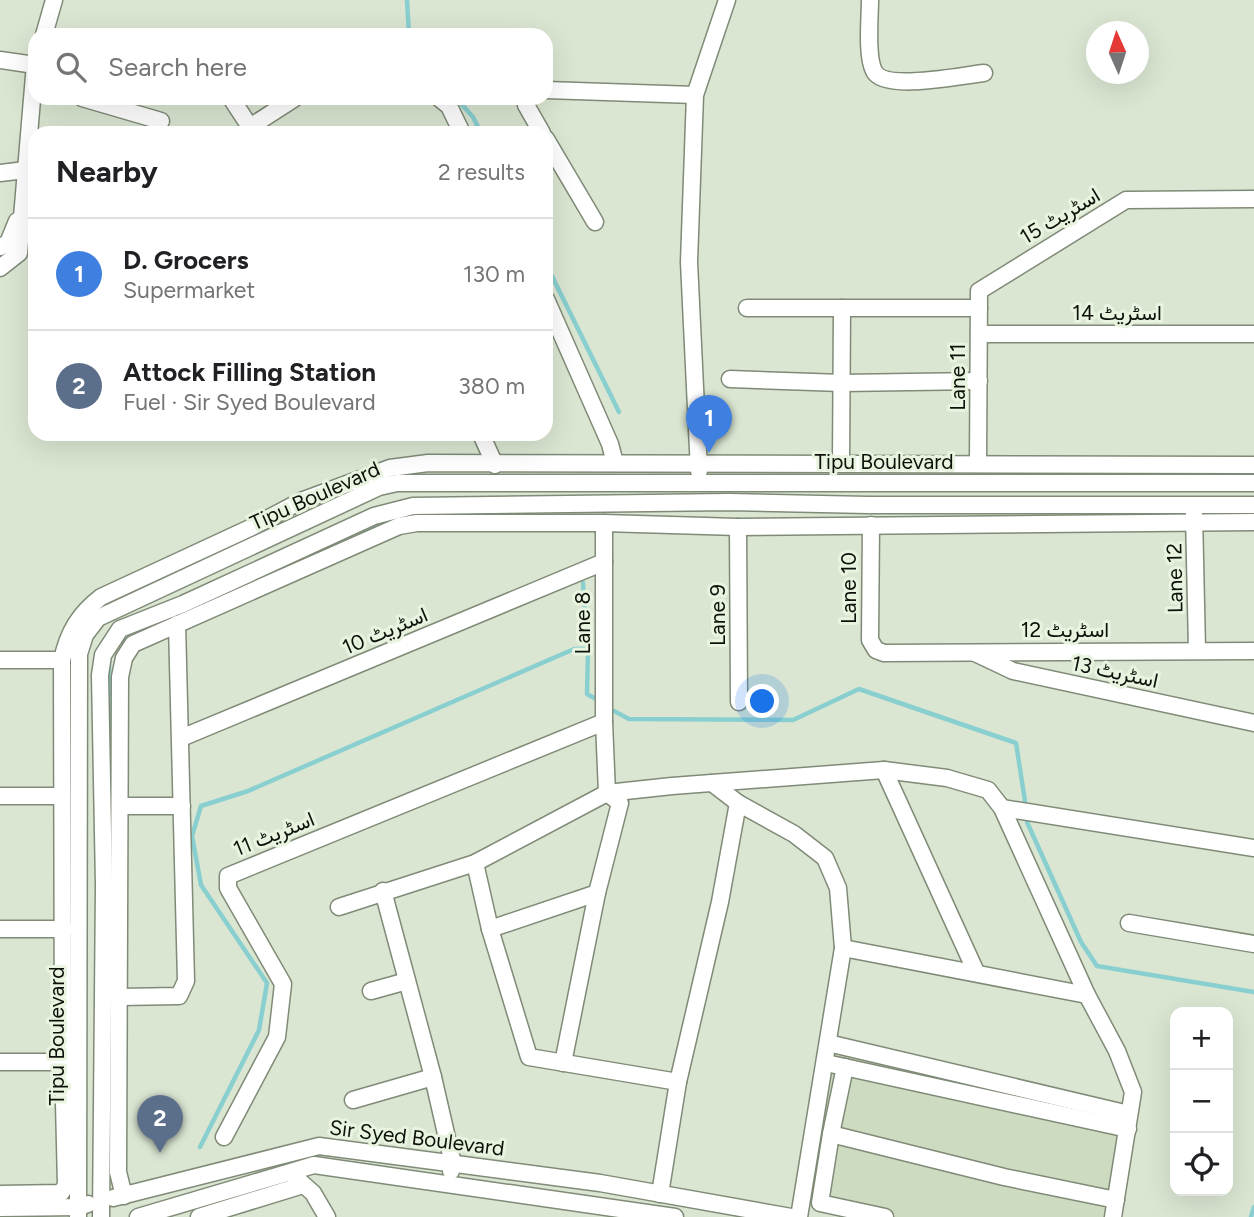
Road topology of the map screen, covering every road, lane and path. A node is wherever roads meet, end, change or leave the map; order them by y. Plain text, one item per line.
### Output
1 (54, 0) edge
2 (727, 0) edge
3 (870, 0) edge
4 (46, 28) edge
5 (0, 60) edge
6 (28, 63) edge
7 (984, 73) dead end
8 (553, 90) edge
9 (695, 94) junction
10 (32, 105) edge
11 (106, 105) edge
12 (239, 105) edge
13 (286, 105) edge
14 (448, 105) edge
15 (526, 105) edge
16 (161, 121) dead end
17 (30, 126) edge
18 (250, 126) edge
19 (257, 126) edge
20 (459, 126) edge
21 (538, 126) edge
22 (28, 142) edge
23 (553, 151) edge
24 (25, 170) junction
25 (0, 173) edge
26 (1254, 200) edge
27 (22, 209) junction
28 (595, 222) dead end
29 (0, 247) edge
30 (0, 268) edge
31 (979, 290) joint
32 (747, 308) dead end
33 (842, 308) junction
34 (979, 308) junction
35 (553, 315) edge
36 (979, 334) junction
37 (1254, 334) edge
38 (730, 379) dead end
39 (979, 381) junction
40 (842, 383) junction
41 (484, 441) edge
42 (615, 463) junction
43 (699, 463) junction
44 (841, 463) junction
45 (978, 463) junction
46 (495, 465) junction
47 (1254, 465) edge
48 (699, 482) junction
49 (473, 483) junction
50 (1015, 483) junction
51 (1254, 483) edge
52 (1194, 504) junction
53 (471, 505) junction
54 (1013, 505) junction
55 (1254, 505) edge
56 (471, 523) junction
57 (604, 523) junction
58 (1194, 523) junction
59 (1254, 523) edge
60 (871, 525) junction
61 (738, 527) junction
62 (604, 562) junction
63 (177, 624) junction
64 (876, 650) joint
65 (1197, 650) junction
66 (1254, 650) edge
67 (971, 652) junction
68 (0, 660) edge
69 (62, 660) junction
70 (739, 702) dead end
71 (604, 722) junction
72 (1254, 723) edge
73 (181, 738) junction
74 (884, 770) junction
75 (712, 783) junction
76 (607, 793) junction
77 (0, 796) edge
78 (62, 796) junction
79 (738, 803) junction
80 (120, 806) junction
81 (182, 806) junction
82 (1002, 808) junction
83 (1254, 848) edge
84 (71, 855) junction
85 (475, 863) junction
86 (383, 891) junction
87 (597, 893) junction
88 (339, 907) dead end
89 (1129, 923) dead end
90 (0, 929) edge
91 (64, 929) junction
92 (490, 929) junction
93 (1254, 944) edge
94 (843, 948) junction
95 (976, 972) junction
96 (407, 981) junction
97 (371, 991) dead end
98 (1087, 995) junction
99 (120, 997) junction
100 (828, 1043) junction
101 (0, 1062) edge
102 (62, 1062) junction
103 (563, 1063) junction
104 (826, 1063) junction
105 (845, 1067) junction
106 (433, 1077) junction
107 (678, 1082) junction
108 (353, 1100) dead end
109 (71, 1117) junction
110 (1128, 1122) junction
111 (831, 1134) junction
112 (224, 1136) dead end
113 (453, 1164) junction
114 (290, 1171) junction
115 (600, 1183) junction
116 (449, 1184) junction
117 (303, 1185) junction
118 (660, 1194) junction
119 (0, 1195) edge
120 (124, 1196) junction
121 (101, 1200) junction
122 (0, 1208) edge
123 (1115, 1209) edge
124 (594, 1210) edge
125 (78, 1212) edge
126 (101, 1217) edge
127 (138, 1217) edge
128 (199, 1217) edge
129 (327, 1217) edge
130 (675, 1217) edge
131 (791, 1217) edge
132 (799, 1217) edge
133 (885, 1217) edge

1 - 4 street
2 - 9 street
3 - 7 street
5 - 6 street
8 - 9 street
9 - 43 street
10 - 17 street
11 - 16 street
12 - 18 street
13 - 19 street
14 - 20 street
15 - 21 street
22 - 24 street
23 - 28 street
24 - 25 street
24 - 27 street
26 - 31 street, اسٹریٹ 15
27 - 29 street
27 - 30 street
31 - 34 street, Lane 11
32 - 33 street
33 - 34 street
33 - 40 street
34 - 36 street, Lane 11
35 - 42 street
36 - 37 street, اسٹریٹ 14
36 - 39 street, Lane 11
38 - 40 street
39 - 40 street
39 - 45 street, Lane 11
40 - 44 street
41 - 46 street
42 - 43 street
42 - 46 street
43 - 44 street
43 - 48 street
44 - 45 street
45 - 47 street
46 - 69 street
48 - 49 street, Tipu Boulevard
48 - 50 street, Tipu Boulevard
49 - 53 street
49 - 84 street, Tipu Boulevard
50 - 51 street, Tipu Boulevard
50 - 54 street
52 - 54 street, Tipu Boulevard
52 - 55 street, Tipu Boulevard
52 - 58 street, Lane 12
53 - 54 street, Tipu Boulevard
53 - 56 street
53 - 121 street, Tipu Boulevard
56 - 57 street
56 - 63 street
57 - 61 street
57 - 62 street, Lane 8
58 - 59 street
58 - 60 street
58 - 65 street, Lane 12
60 - 61 street
60 - 64 street, Lane 10
61 - 70 street, Lane 9
62 - 71 street, Lane 8
62 - 73 street, اسٹریٹ 10
63 - 73 street
63 - 80 street
64 - 67 street, اسٹریٹ 12
65 - 66 street, اسٹریٹ 12
65 - 67 street, اسٹریٹ 12
67 - 72 street, اسٹریٹ 13
68 - 69 street
69 - 78 street
71 - 76 street, Lane 8
71 - 112 street, اسٹریٹ 11
73 - 81 street
74 - 75 street
74 - 82 street
74 - 95 street
75 - 76 street
75 - 79 street
76 - 85 street
76 - 87 street, Lane 8
77 - 78 street
78 - 84 street
79 - 94 street
79 - 107 street
80 - 81 street
80 - 99 street
81 - 99 street
82 - 83 street
82 - 98 street
84 - 91 street
84 - 109 street, Tipu Boulevard
85 - 86 street
85 - 92 street
86 - 88 street
86 - 96 street
87 - 92 street
87 - 103 street
89 - 93 street
90 - 91 street
91 - 102 street
92 - 103 street
94 - 95 street
94 - 100 street
95 - 98 street
96 - 97 street
96 - 106 street
98 - 110 street
99 - 120 street
100 - 104 street
100 - 110 street
101 - 102 street
102 - 109 street
103 - 107 street
104 - 105 street
104 - 132 street
105 - 110 street
105 - 111 street
106 - 108 street
106 - 113 street
107 - 118 street
109 - 119 street
109 - 125 street, Tipu Boulevard
110 - 123 street
111 - 123 street
111 - 133 street
113 - 115 street, Sir Syed Boulevard
113 - 116 street
113 - 120 street, Sir Syed Boulevard
114 - 116 street, Sir Syed Boulevard
114 - 117 street
114 - 127 street, Sir Syed Boulevard
115 - 118 street, Sir Syed Boulevard
115 - 124 street
116 - 124 street, Sir Syed Boulevard
117 - 128 street
117 - 129 street
118 - 131 street, Sir Syed Boulevard
120 - 121 street, Sir Syed Boulevard
121 - 125 street, Sir Syed Boulevard
121 - 126 street, Tipu Boulevard
122 - 125 street, Sir Syed Boulevard
124 - 130 street, Sir Syed Boulevard

